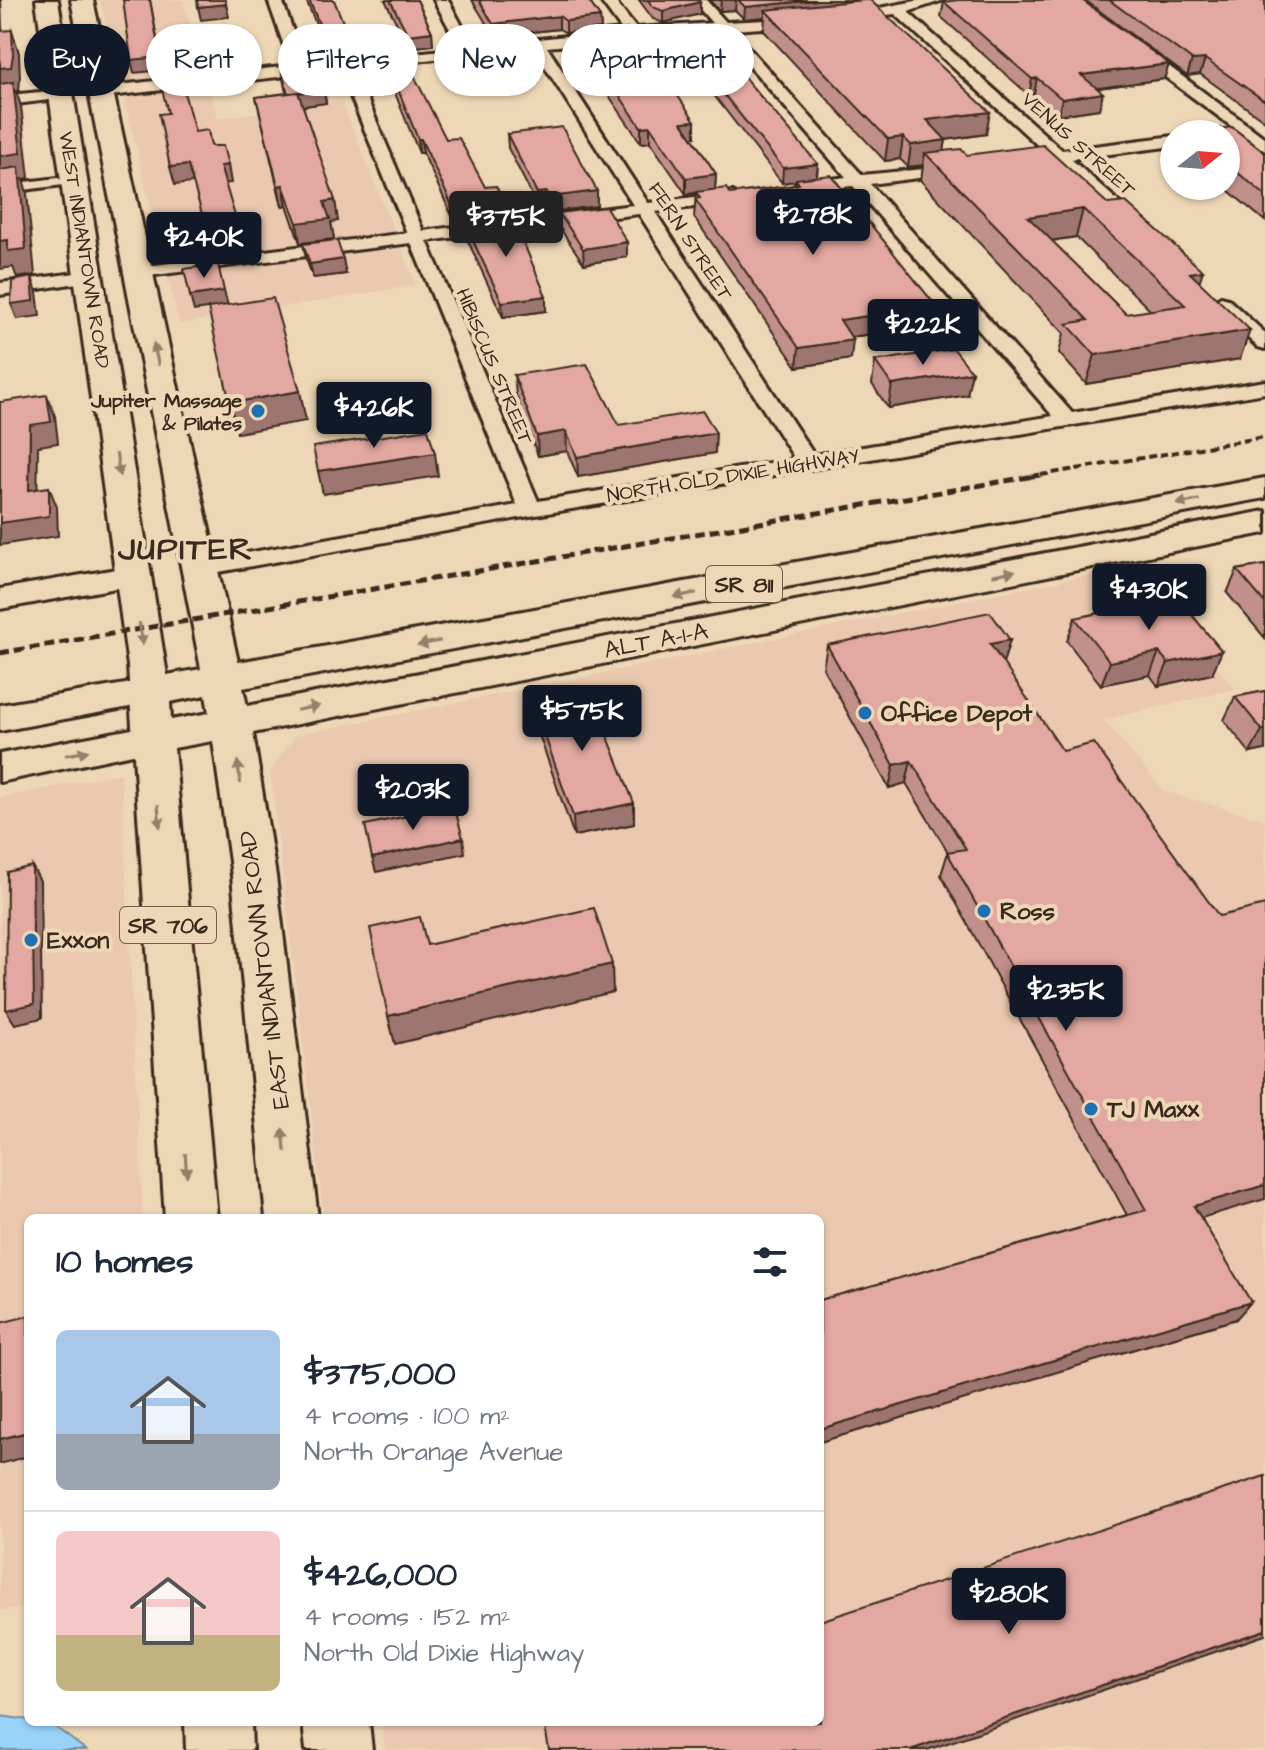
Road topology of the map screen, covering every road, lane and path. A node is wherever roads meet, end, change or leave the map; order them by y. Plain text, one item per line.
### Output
1 (47, 0) edge
2 (82, 0) edge
3 (275, 0) edge
4 (441, 0) edge
5 (607, 0) edge
6 (699, 0) edge
7 (937, 0) edge
8 (898, 10) junction
9 (50, 24) edge
10 (87, 24) edge
11 (283, 24) edge
12 (454, 24) edge
13 (625, 24) edge
14 (720, 24) edge
15 (754, 27) edge
16 (1121, 37) edge
17 (545, 55) edge
18 (754, 63) edge
19 (278, 71) edge
20 (130, 89) edge
21 (50, 96) edge
22 (60, 96) edge
23 (102, 96) edge
24 (358, 96) edge
25 (0, 101) edge
26 (1265, 129) edge
27 (1245, 131) junction
28 (1240, 132) edge
29 (68, 140) junction
30 (1160, 143) edge
31 (1265, 146) edge
32 (1058, 155) junction
33 (1001, 162) edge
34 (973, 166) edge
35 (858, 181) junction
36 (58, 182) dead end
37 (0, 189) edge
38 (785, 190) edge
39 (756, 194) edge
40 (643, 208) junction
41 (417, 237) junction
42 (1159, 247) edge
43 (139, 272) junction
44 (91, 276) junction
45 (1203, 287) edge
46 (0, 289) edge
47 (1265, 343) edge
48 (1265, 387) edge
49 (169, 413) junction
50 (1067, 420) junction
51 (808, 463) junction
52 (1265, 488) edge
53 (530, 509) junction
54 (1265, 522) edge
55 (997, 537) junction
56 (202, 568) junction
57 (134, 576) junction
58 (0, 599) edge
59 (762, 620) junction
60 (223, 679) junction
61 (149, 692) junction
62 (0, 718) edge
63 (231, 723) junction
64 (153, 738) junction
65 (0, 768) edge
66 (191, 1214) edge
67 (292, 1214) edge
68 (218, 1726) edge
69 (336, 1726) edge
70 (219, 1750) edge
71 (339, 1750) edge

1 - 9 main road, WEST INDIANTOWN ROAD / SR 706
2 - 10 main road, WEST INDIANTOWN ROAD
3 - 11 street
4 - 12 street
5 - 13 street
6 - 14 street
7 - 8 street
8 - 15 street
8 - 32 street, VENUS STREET
16 - 27 street
17 - 40 street, FERN STREET
18 - 35 street
19 - 20 street
21 - 25 street
22 - 29 main road, WEST INDIANTOWN ROAD / SR 706
23 - 43 main road, WEST INDIANTOWN ROAD
24 - 41 street, HIBISCUS STREET
26 - 27 street
27 - 28 street
27 - 31 street
29 - 43 main road
29 - 44 main road, WEST INDIANTOWN ROAD / SR 706
30 - 32 street
32 - 33 street
32 - 42 street, VENUS STREET
34 - 35 street
35 - 38 street
35 - 50 street
36 - 37 street
39 - 40 street
40 - 41 street
40 - 51 street, FERN STREET
41 - 43 street
41 - 53 street, HIBISCUS STREET
49 -> 43 main road, WEST INDIANTOWN ROAD
44 - 46 street
44 - 49 main road
44 -> 57 main road, WEST INDIANTOWN ROAD / SR 706
45 - 47 street
48 - 50 street, NORTH OLD DIXIE HIGHWAY
49 - 56 main road, WEST INDIANTOWN ROAD
50 - 51 street, NORTH OLD DIXIE HIGHWAY
51 - 53 street, NORTH OLD DIXIE HIGHWAY
52 -> 55 main road, ALT A-1-A / SR 811
53 - 56 street, NORTH OLD DIXIE HIGHWAY
59 -> 54 main road, ALT A-1-A / SR 811
55 - 59 main road
55 -> 60 main road, ALT A-1-A / SR 811
56 - 60 main road, WEST INDIANTOWN ROAD
57 - 58 street
57 -> 61 main road, WEST INDIANTOWN ROAD / SR 706
63 -> 59 main road, ALT A-1-A / SR 811
60 - 61 main road, ALT A-1-A / SR 811
60 - 63 main road, WEST INDIANTOWN ROAD
61 - 62 main road, SR 811
61 - 64 main road, WEST INDIANTOWN ROAD / SR 706
63 - 64 main road, ALT A-1-A / SR 811
67 -> 63 main road, EAST INDIANTOWN ROAD
65 -> 64 main road, ALT A-1-A / SR 811
64 -> 66 main road, SR 706
68 - 70 main road
69 - 71 main road

